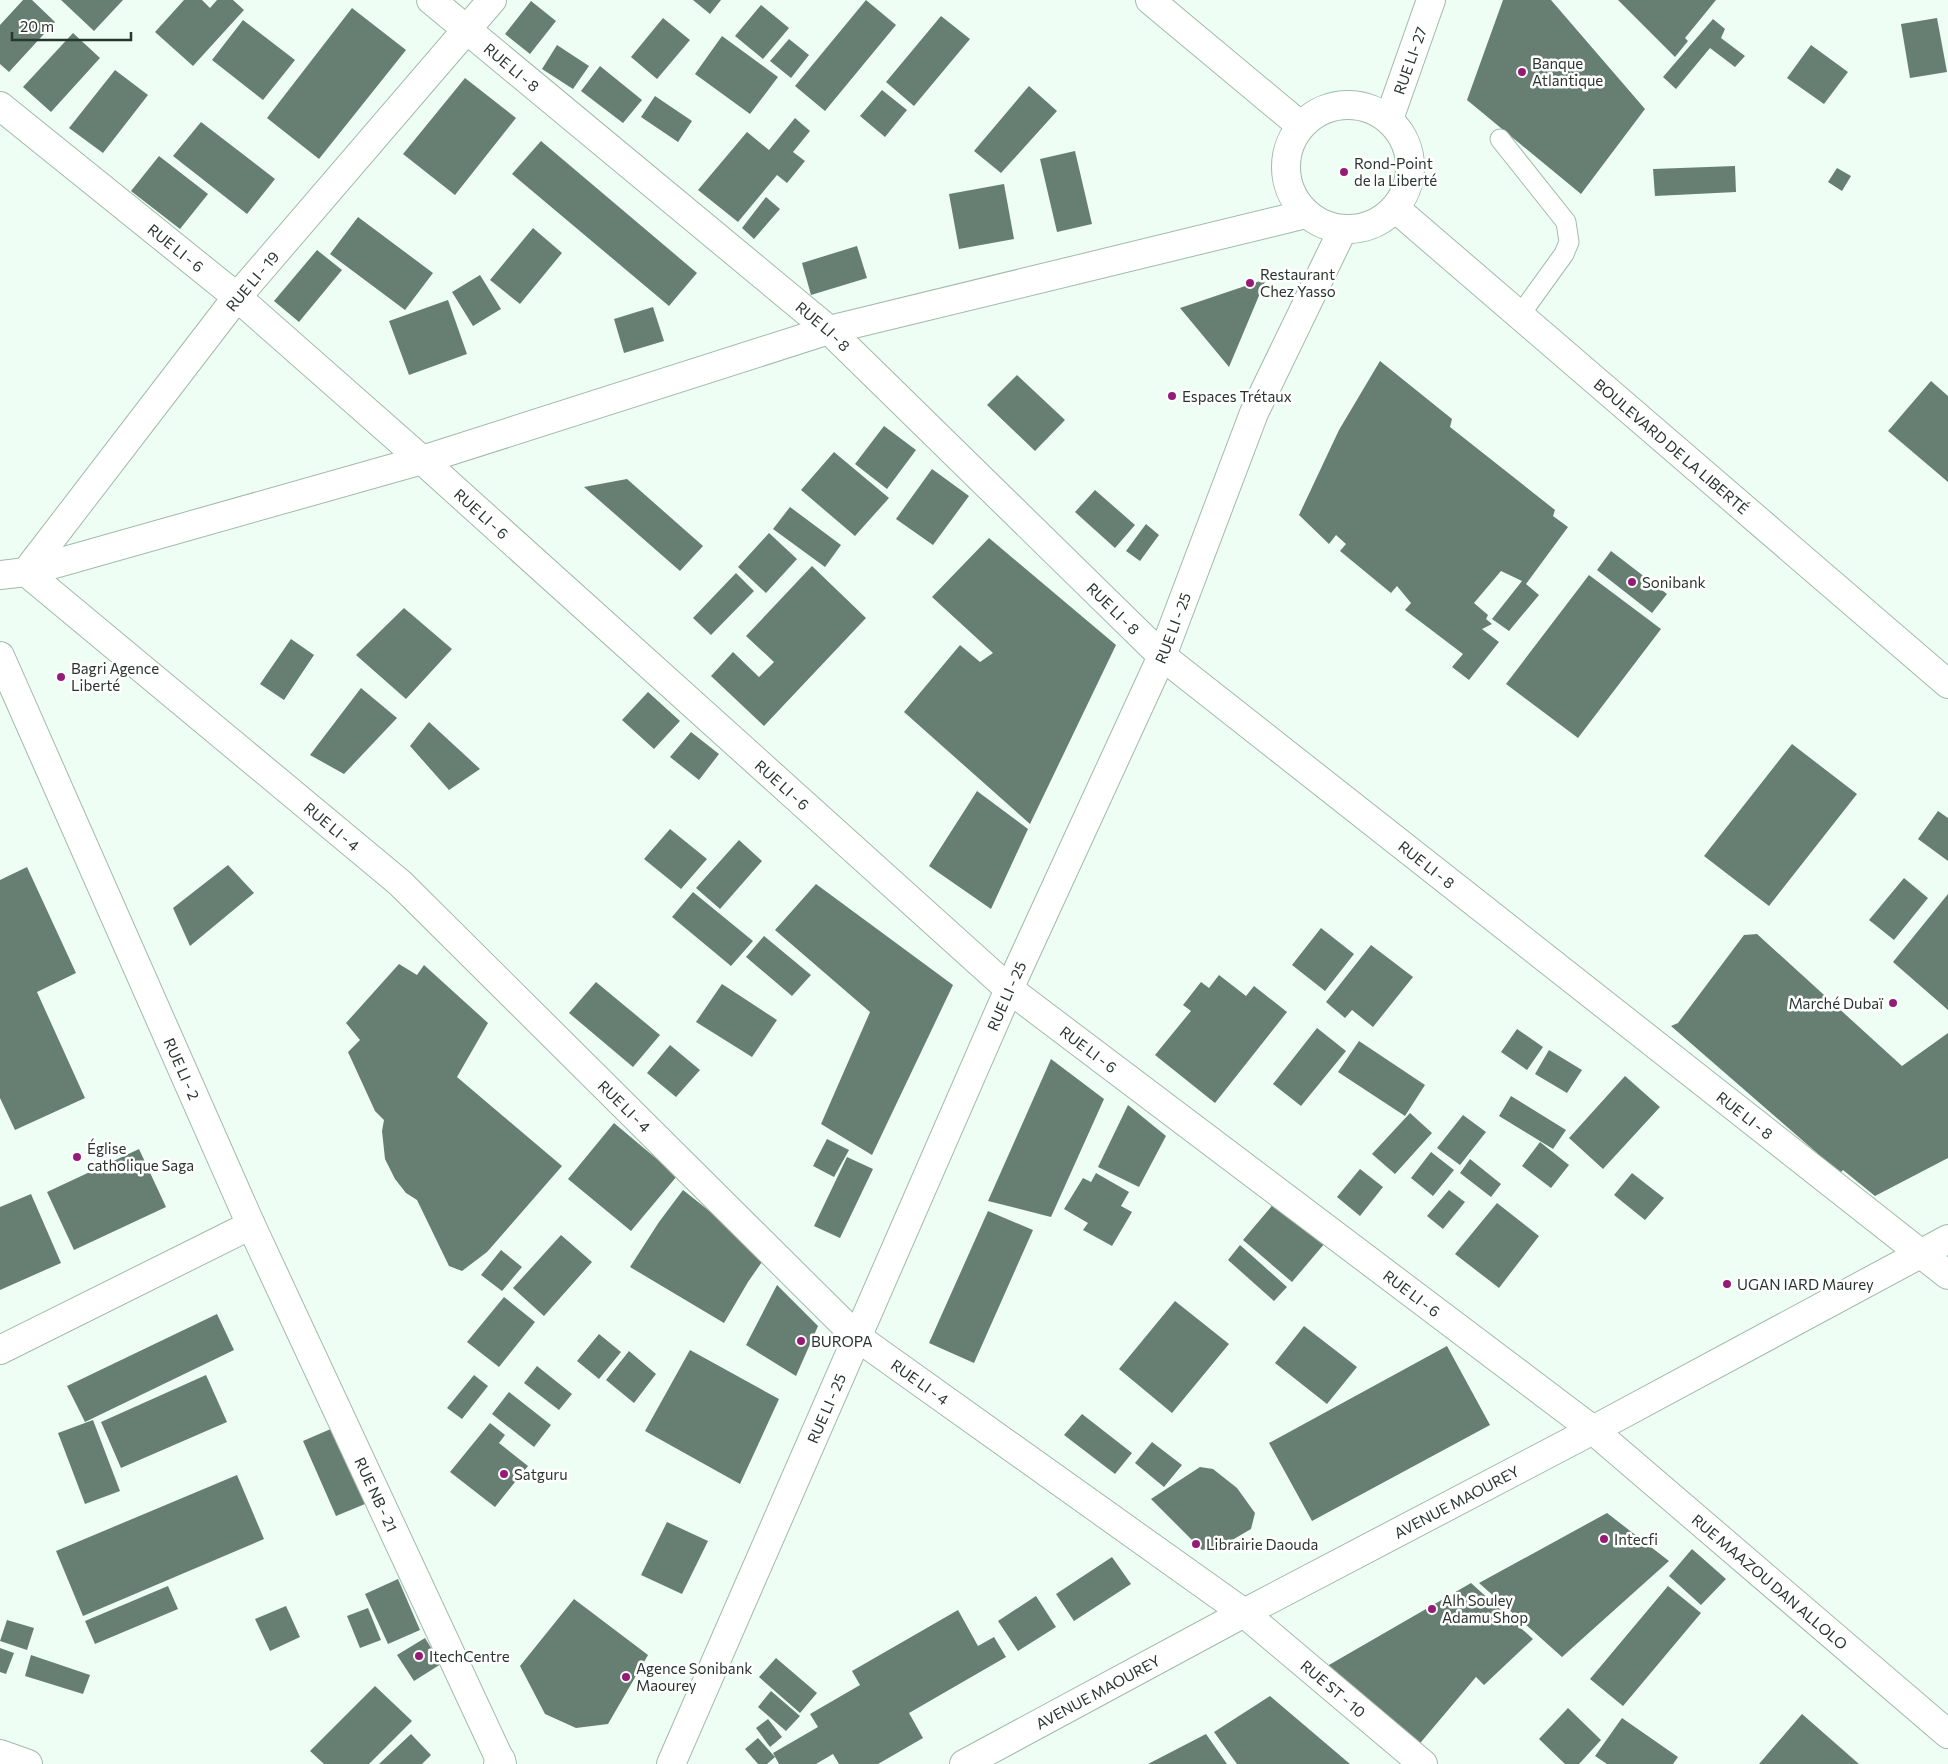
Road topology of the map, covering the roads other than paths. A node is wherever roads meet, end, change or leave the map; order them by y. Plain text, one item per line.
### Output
1 (431, 0) edge
2 (492, 0) edge
3 (1150, 0) edge
4 (1431, 0) edge
5 (467, 30) junction
6 (0, 106) edge
7 (1389, 119) junction
8 (1300, 125) junction
9 (1500, 139) dead end
10 (1395, 208) junction
11 (1306, 214) junction
12 (1343, 229) junction
13 (237, 297) junction
14 (1520, 315) junction
15 (829, 330) junction
16 (422, 460) junction
17 (13, 574) edge
18 (0, 656) edge
19 (1162, 656) junction
20 (1948, 684) edge
21 (1009, 989) junction
22 (251, 1225) junction
23 (1948, 1239) edge
24 (1922, 1254) junction
25 (1948, 1275) edge
26 (857, 1337) junction
27 (0, 1350) edge
28 (1594, 1430) junction
29 (1244, 1613) junction
30 (1948, 1734) edge
31 (500, 1763) edge
32 (671, 1764) edge
33 (964, 1764) edge
34 (1424, 1764) edge

1 - 5 main road, RUE LI - 8
2 - 5 main road, RUE LI - 19
3 - 8 main road
4 - 7 main road, RUE LI- 27
5 - 13 main road, RUE LI - 19
5 - 15 main road, RUE LI - 8
6 - 13 main road, RUE LI - 6
7 - 8 main road
7 - 10 main road
8 - 11 main road
9 - 14 lane
10 - 12 main road
10 - 14 main road, BOULEVARD DE LA LIBERTÉ
11 - 12 main road
11 - 15 main road
12 - 19 main road, RUE LI - 25
13 - 16 main road, RUE LI - 6
13 - 17 main road, RUE LI - 19
14 - 20 main road, BOULEVARD DE LA LIBERTÉ
15 - 16 main road
15 - 19 main road, RUE LI - 8
16 - 17 main road
16 - 21 main road, RUE LI - 6
17 - 26 main road, RUE LI - 4
18 - 22 main road, RUE LI - 2
19 - 21 main road, RUE LI - 25
19 - 24 main road, RUE LI - 8
21 - 26 main road, RUE LI - 25
21 - 28 main road, RUE LI - 6
22 - 27 main road
22 - 31 main road, RUE NB - 21
23 - 24 main road, AVENUE MAOUREY
24 - 25 main road, RUE LI - 8
24 - 28 main road, AVENUE MAOUREY
26 - 29 main road, RUE LI - 4
26 - 32 main road, RUE LI - 25
28 - 29 main road, AVENUE MAOUREY
28 - 30 main road, RUE MAAZOU DAN ALLOLO
29 - 33 main road, AVENUE MAOUREY
29 - 34 main road, RUE ST - 10

